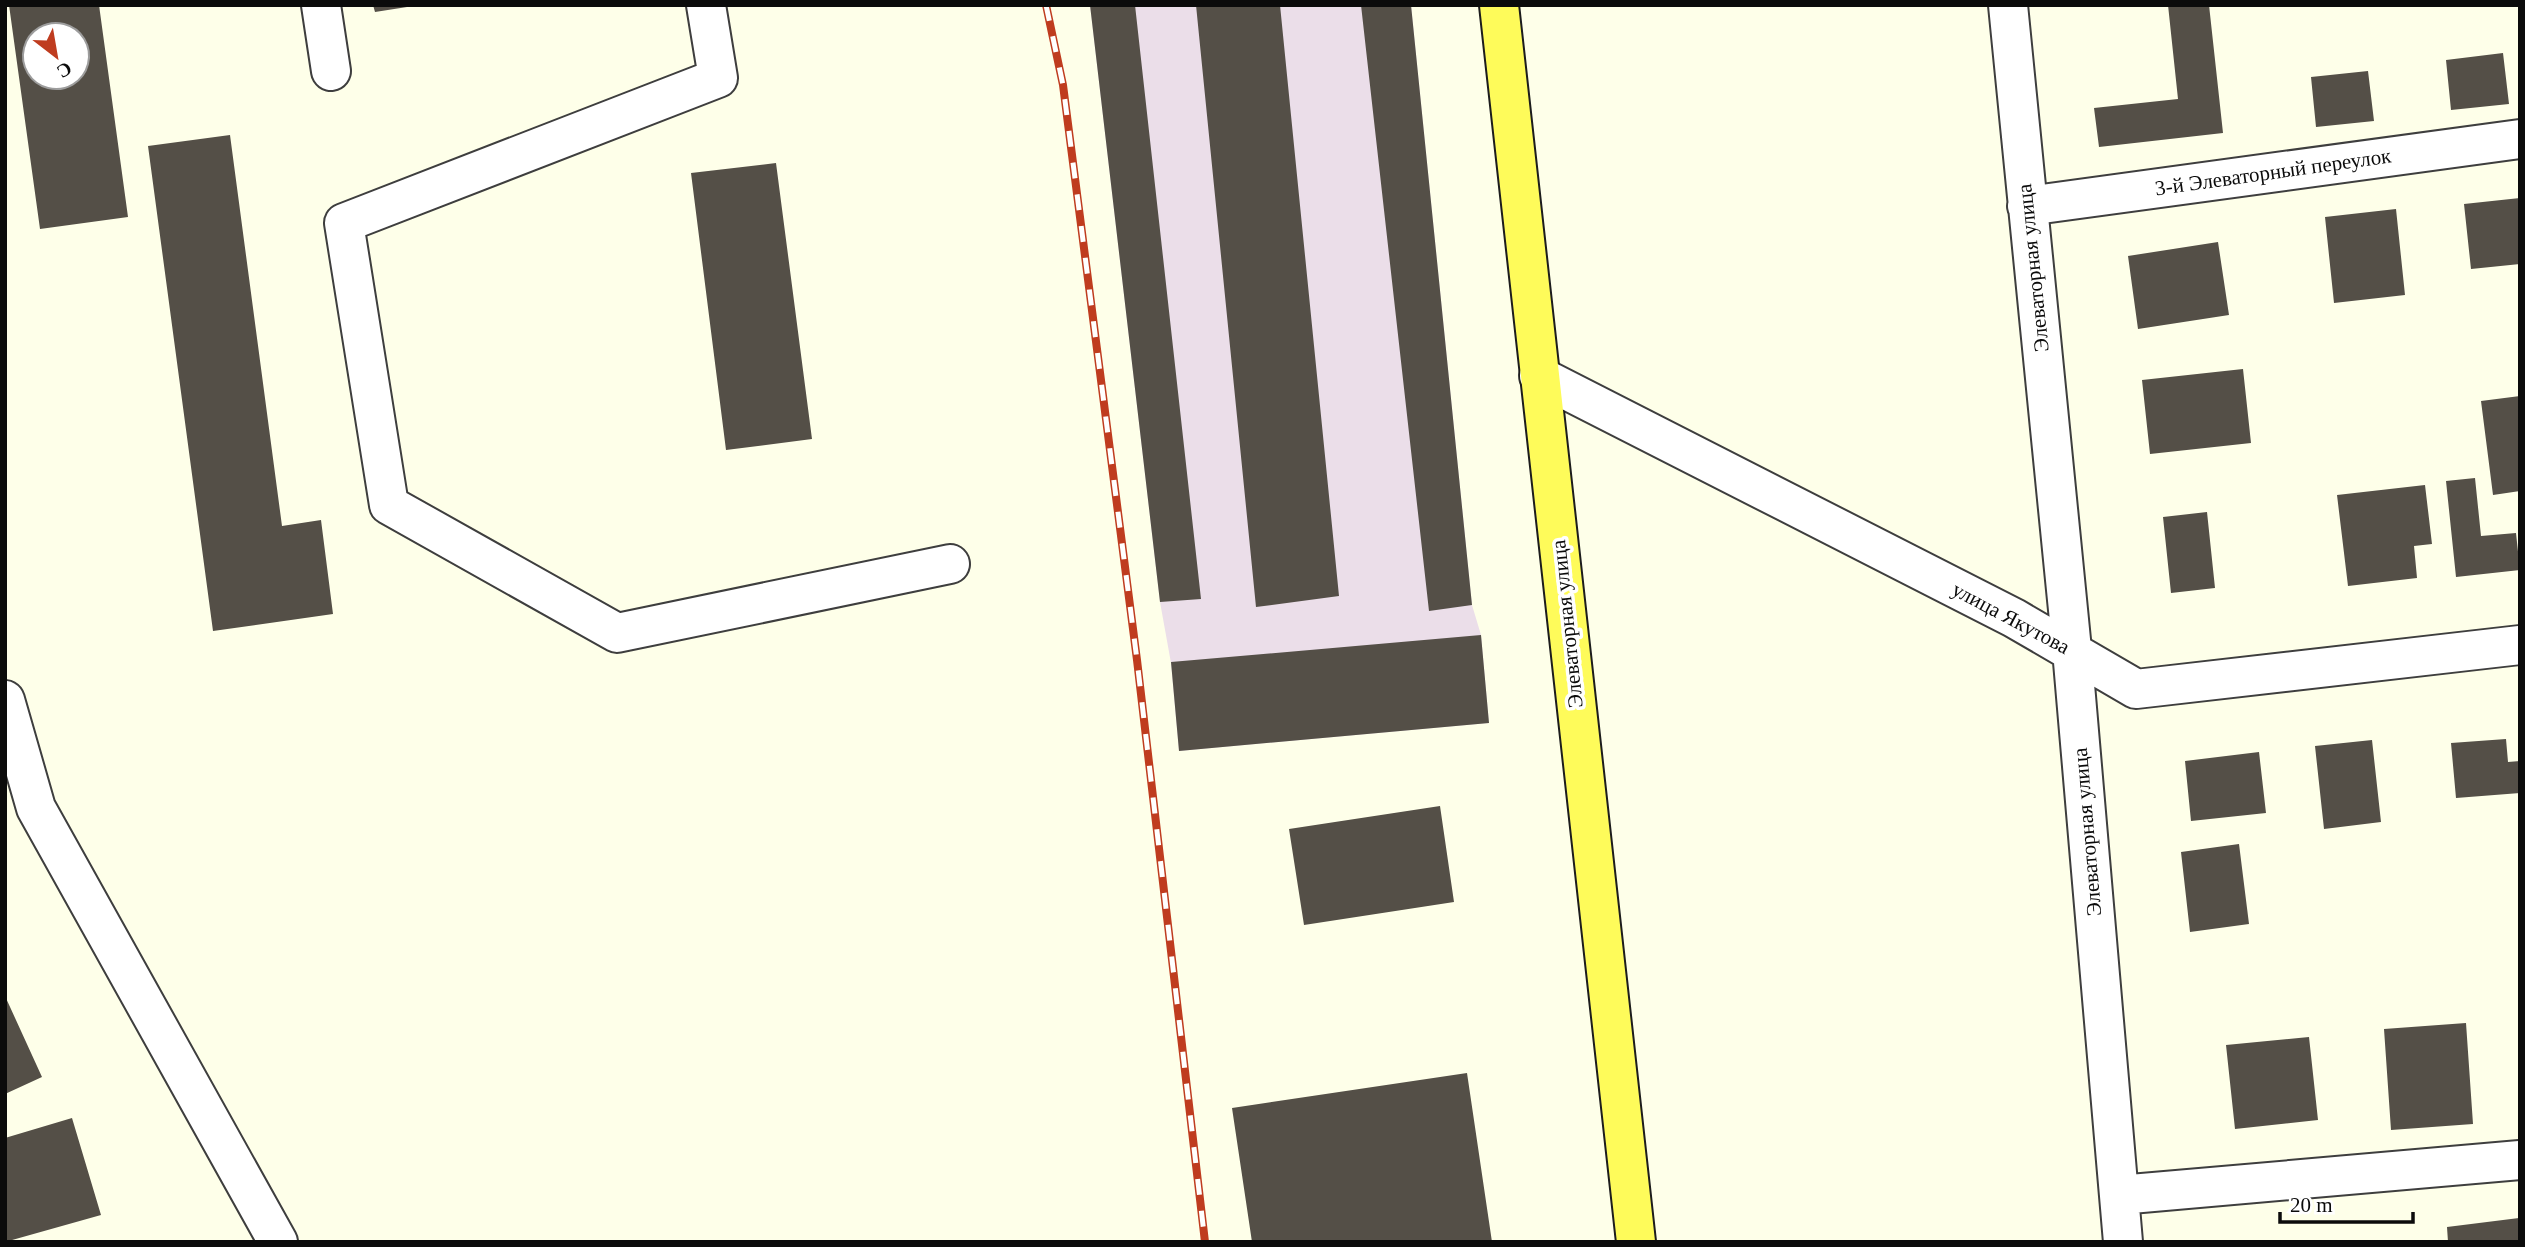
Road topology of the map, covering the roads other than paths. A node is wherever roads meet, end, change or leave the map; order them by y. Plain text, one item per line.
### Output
1 (321, 5) edge
2 (706, 5) edge
3 (1499, 5) edge
4 (2008, 5) edge
5 (331, 71) dead end
6 (2520, 139) edge
7 (2027, 206) junction
8 (1539, 376) junction
9 (950, 564) dead end
10 (2520, 645) edge
11 (2072, 650) junction
12 (5, 700) edge
13 (2520, 1160) edge
14 (2119, 1195) junction
15 (278, 1242) edge
16 (1636, 1242) edge
17 (2123, 1242) edge

1 - 5 street
2 - 9 street
3 - 8 main road, Элеваторная улица
4 - 7 street, Элеваторная улица
6 - 7 street, 3-й Элеваторный переулок
7 - 11 street, Элеваторная улица
8 - 11 street, улица Якутова
8 - 16 main road, Элеваторная улица
10 - 11 street, улица Якутова
11 - 14 street, Элеваторная улица
12 - 15 street
13 - 14 street
14 - 17 street, Элеваторная улица

